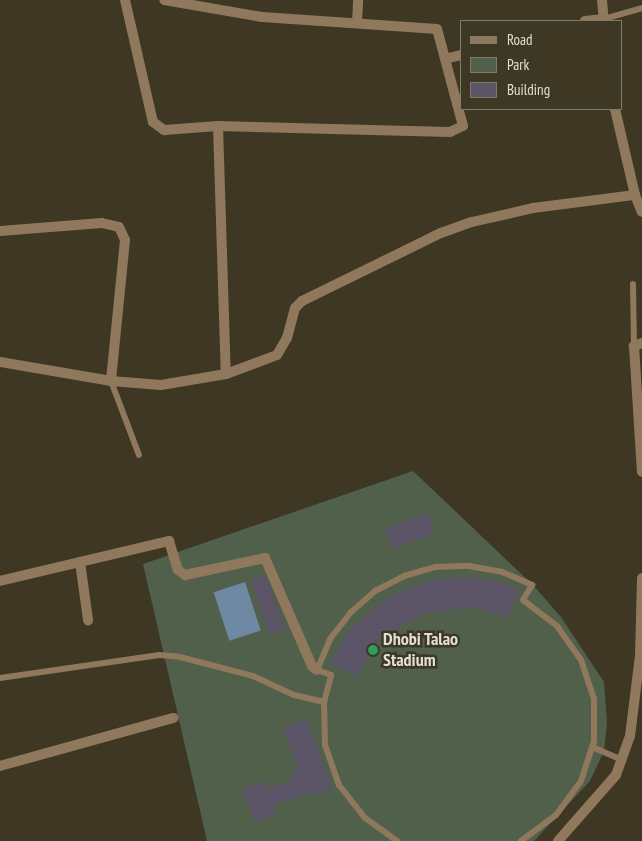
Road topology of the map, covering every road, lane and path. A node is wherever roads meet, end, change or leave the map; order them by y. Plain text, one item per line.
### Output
1 (125, 0) edge
2 (164, 0) edge
3 (358, 0) edge
4 (602, 0) edge
5 (642, 8) edge
6 (604, 20) edge
7 (357, 22) junction
8 (460, 55) edge
9 (444, 59) junction
10 (615, 110) edge
11 (218, 126) junction
12 (635, 195) junction
13 (642, 212) edge
14 (0, 231) edge
15 (633, 284) dead end
16 (638, 344) edge
17 (0, 362) edge
18 (226, 374) junction
19 (111, 381) junction
20 (139, 455) dead end
21 (642, 472) edge
22 (80, 562) junction
23 (642, 578) edge
24 (0, 581) edge
25 (88, 620) dead end
26 (642, 641) edge
27 (317, 670) junction
28 (0, 678) edge
29 (324, 702) junction
30 (172, 718) dead end
31 (592, 747) junction
32 (622, 760) junction
33 (0, 766) edge
34 (397, 841) edge
35 (521, 841) edge
36 (558, 841) edge

1 - 11 street
2 - 7 street
3 - 7 street
4 - 6 street
5 - 6 lane
7 - 9 street
8 - 9 street
9 - 11 street
10 - 12 street
11 - 18 street
12 - 13 street
12 - 18 street
14 - 19 street
15 - 16 lane
16 - 21 street
17 - 19 street
18 - 19 street
19 - 20 lane
22 - 24 street
22 - 25 street
22 - 27 street
23 - 26 street
26 - 32 street
27 - 29 lane
27 - 31 lane
28 - 29 lane
29 - 34 lane
30 - 33 street
31 - 32 lane
31 - 35 lane
32 - 36 street

